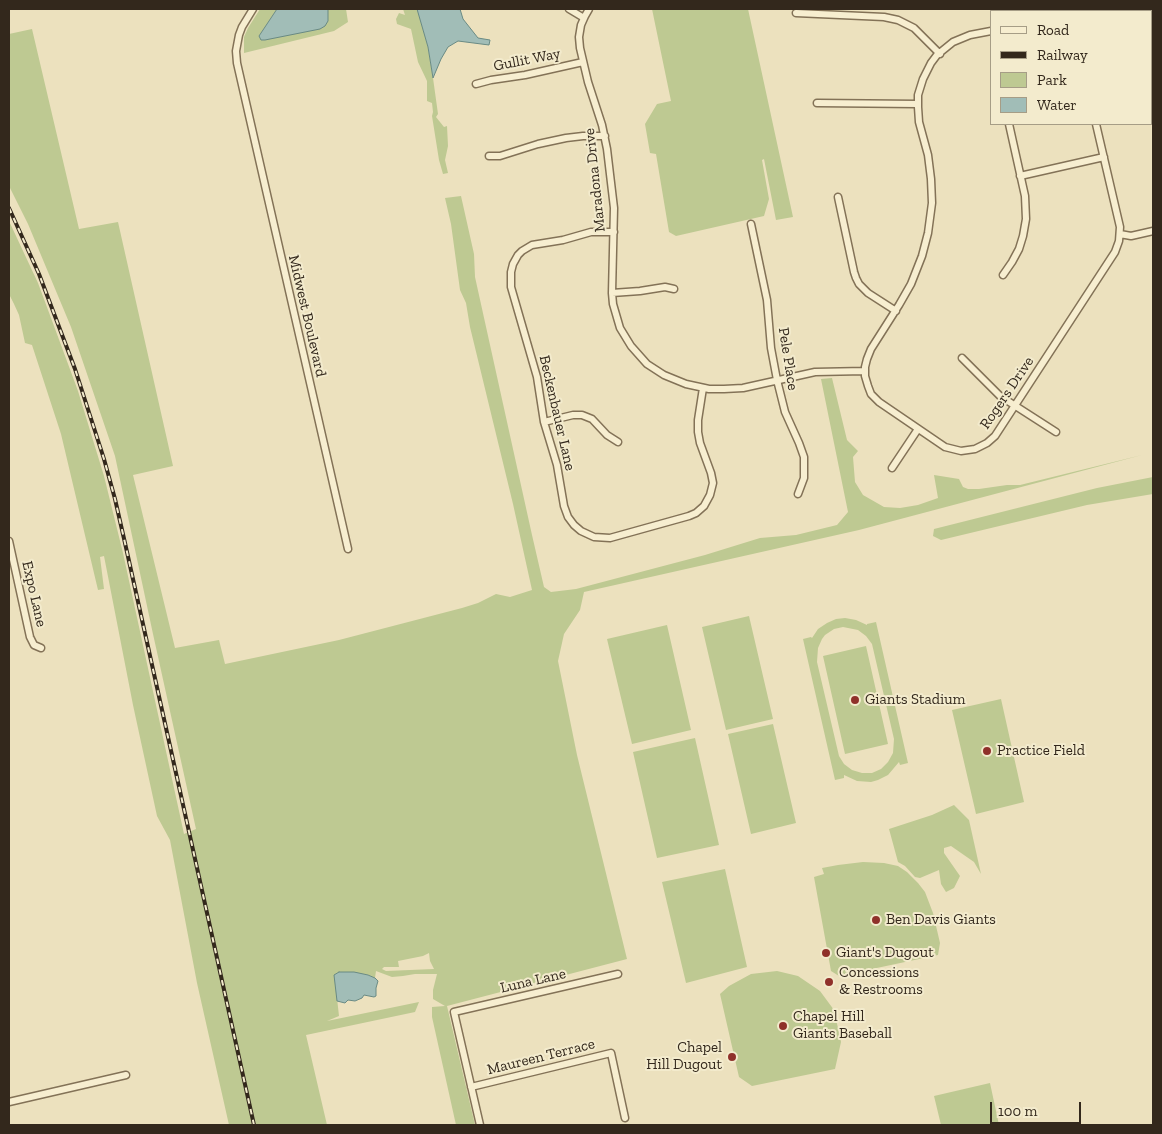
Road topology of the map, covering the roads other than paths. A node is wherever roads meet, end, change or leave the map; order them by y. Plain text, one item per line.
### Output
1 (253, 9) edge
2 (569, 9) edge
3 (589, 9) edge
4 (796, 13) dead end
5 (584, 18) junction
6 (990, 31) edge
7 (940, 54) junction
8 (583, 62) junction
9 (476, 84) dead end
10 (817, 103) dead end
11 (918, 104) junction
12 (1009, 125) edge
13 (1096, 125) edge
14 (605, 136) junction
15 (488, 156) dead end
16 (1104, 157) junction
17 (1020, 176) junction
18 (838, 197) dead end
19 (750, 224) dead end
20 (1153, 231) edge
21 (614, 232) junction
22 (1120, 234) junction
23 (1003, 276) dead end
24 (674, 289) dead end
25 (612, 293) junction
26 (896, 311) junction
27 (962, 358) dead end
28 (865, 371) junction
29 (777, 380) junction
30 (704, 388) junction
31 (1015, 406) junction
32 (544, 422) junction
33 (918, 429) junction
34 (1056, 432) dead end
35 (618, 442) dead end
36 (892, 468) dead end
37 (798, 494) dead end
38 (9, 543) edge
39 (348, 549) dead end
40 (41, 648) dead end
41 (618, 974) dead end
42 (126, 1075) dead end
43 (471, 1087) junction
44 (9, 1102) edge
45 (625, 1118) dead end
46 (480, 1125) edge

1 - 39 street, Midwest Boulevard
2 - 5 street
3 - 5 street, Maradona Drive
4 - 7 street
5 - 8 street, Maradona Drive
6 - 7 street
7 - 11 street
8 - 9 street, Gullit Way
8 - 14 street, Maradona Drive
10 - 11 street
11 - 26 street
12 - 17 street
13 - 16 street
14 - 15 street
14 - 21 street, Maradona Drive
16 - 17 street
16 - 22 street
17 - 23 street
18 - 26 street
19 - 29 street, Pele Place
20 - 22 street
21 - 25 street, Maradona Drive
21 - 32 street, Beckenbauer Lane
22 - 31 street, Rogers Drive
24 - 25 street
25 - 30 street, Maradona Drive
26 - 28 street
27 - 31 street
28 - 29 street, Maradona Drive
28 - 33 street, Rogers Drive
29 - 30 street, Maradona Drive
29 - 37 street, Pele Place
30 - 32 street, Beckenbauer Lane
31 - 33 street, Rogers Drive
31 - 34 street
32 - 35 street
33 - 36 street
38 - 40 street, Expo Lane
41 - 43 street, Luna Lane
42 - 44 street
43 - 45 street, Maureen Terrace
43 - 46 street

